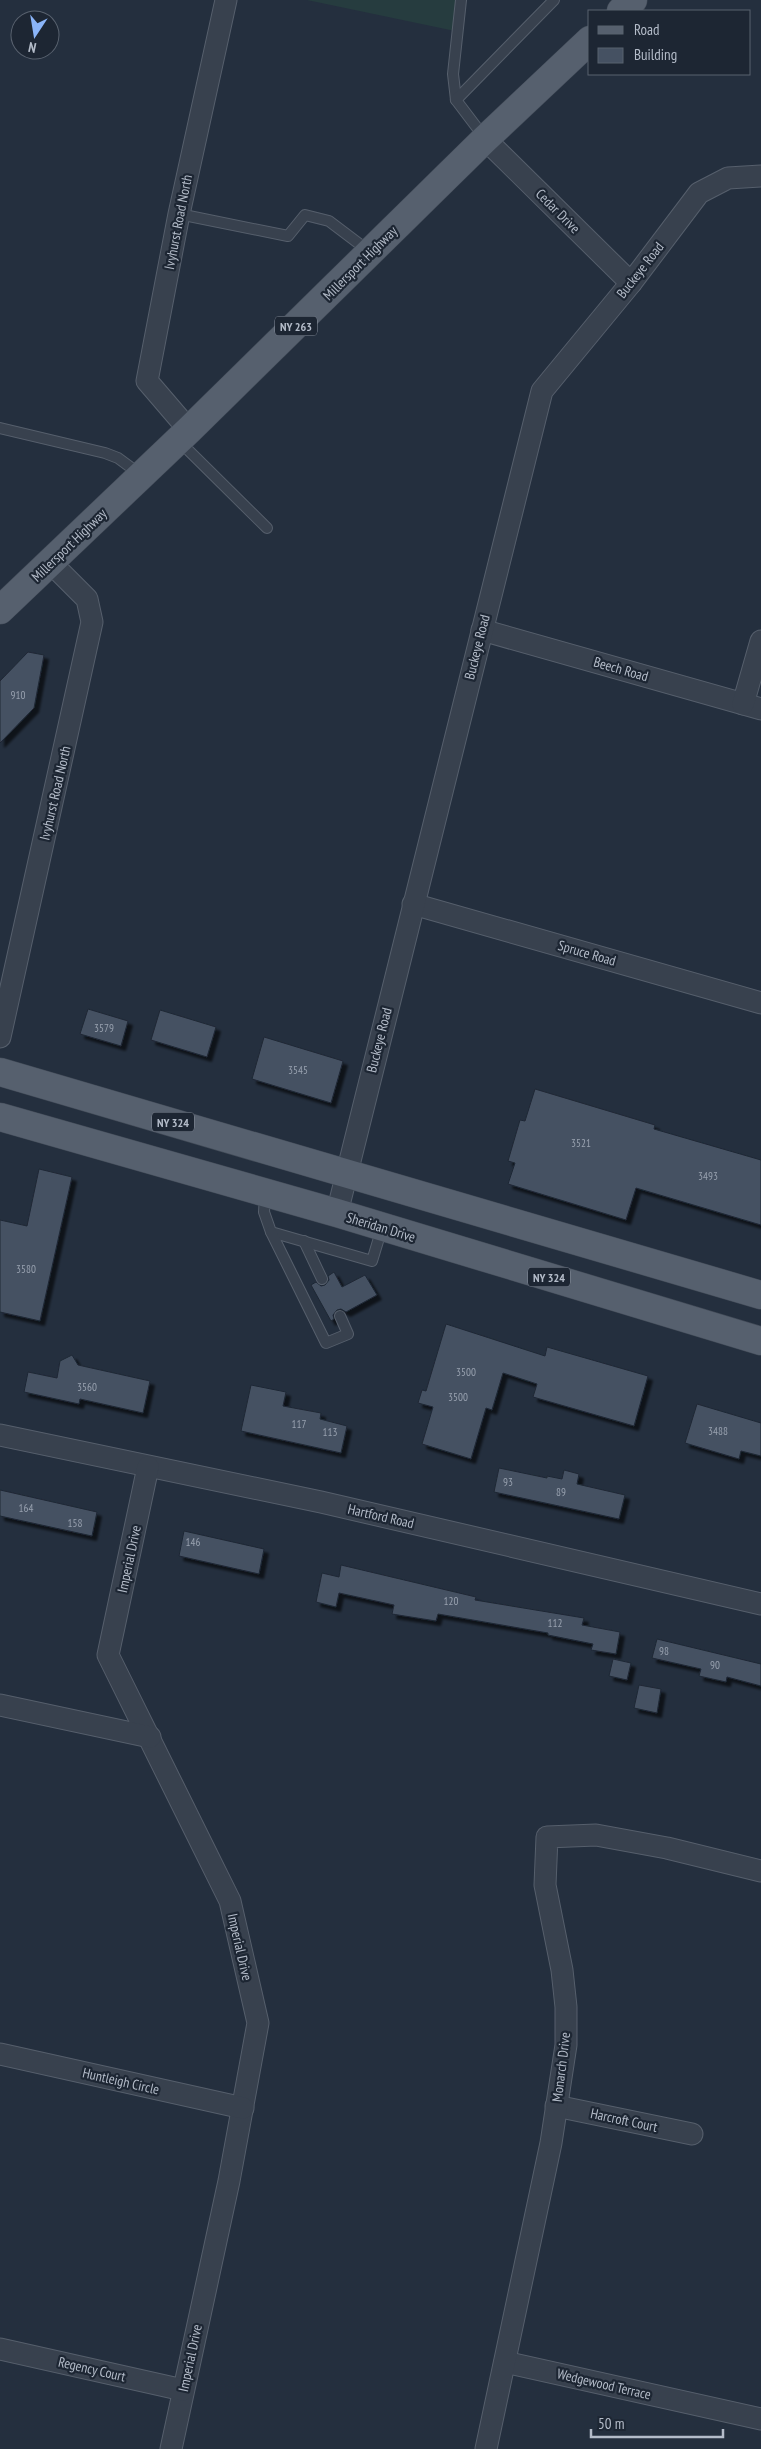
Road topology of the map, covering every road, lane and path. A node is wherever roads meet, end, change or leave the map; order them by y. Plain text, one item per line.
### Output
1 (226, 0) edge
2 (461, 0) edge
3 (554, 0) edge
4 (633, 0) edge
5 (622, 10) edge
6 (588, 42) edge
7 (456, 100) junction
8 (485, 139) junction
9 (761, 176) edge
10 (179, 214) junction
11 (370, 253) junction
12 (631, 283) junction
13 (0, 428) edge
14 (184, 435) junction
15 (141, 475) junction
16 (267, 528) dead end
17 (50, 562) junction
18 (0, 610) edge
19 (482, 630) junction
20 (761, 641) edge
21 (752, 707) edge
22 (413, 904) junction
23 (761, 1003) edge
24 (0, 1037) edge
25 (0, 1072) edge
26 (0, 1117) edge
27 (346, 1173) junction
28 (265, 1192) junction
29 (337, 1213) junction
30 (382, 1227) junction
31 (271, 1232) junction
32 (304, 1241) junction
33 (322, 1279) dead end
34 (761, 1295) edge
35 (340, 1316) dead end
36 (761, 1341) edge
37 (0, 1435) edge
38 (148, 1467) junction
39 (761, 1604) edge
40 (0, 1705) edge
41 (150, 1737) junction
42 (761, 1871) edge
43 (0, 2054) edge
44 (556, 2106) junction
45 (243, 2108) junction
46 (692, 2134) dead end
47 (0, 2349) edge
48 (505, 2362) junction
49 (183, 2390) junction
50 (761, 2418) edge
51 (171, 2449) edge
52 (486, 2449) edge

1 - 10 street, Ivyhurst Road North
2 - 7 lane
3 - 7 lane
4 - 5 main road
6 - 8 main road, Millersport Highway / NY 263
7 - 8 lane
8 - 11 main road, Millersport Highway / NY 263
8 - 12 street, Cedar Drive
9 - 12 street, Buckeye Road
10 - 11 lane
10 - 14 street, Ivyhurst Road North
11 - 14 main road, Millersport Highway / NY 263
12 - 19 street, Buckeye Road
13 - 15 lane
14 - 15 main road, Millersport Highway / NY 263
14 - 16 lane
15 - 17 main road, Millersport Highway / NY 263
17 - 18 main road, Millersport Highway / NY 263
17 - 24 street, Ivyhurst Road North
19 - 21 street, Beech Road
19 - 22 street, Buckeye Road
20 - 21 street
22 - 23 street, Spruce Road
22 - 27 street, Buckeye Road
25 - 27 main road, NY 324
26 - 28 main road, Sheridan Drive / NY 324
27 - 29 street, Buckeye Road
27 - 34 main road, NY 324
28 - 29 main road, Sheridan Drive / NY 324
28 - 31 lane
29 - 30 main road, Sheridan Drive / NY 324
30 - 32 lane
30 - 36 main road, Sheridan Drive / NY 324
31 - 32 lane
31 - 35 lane
32 - 33 lane
37 - 38 street, Hartford Road
38 - 39 street, Hartford Road
38 - 41 street, Imperial Drive
40 - 41 street
41 - 45 street, Imperial Drive
42 - 44 street, Monarch Drive
43 - 45 street, Huntleigh Circle
44 - 46 street, Harcroft Court
44 - 48 street, Monarch Drive
45 - 49 street, Imperial Drive
47 - 49 street, Regency Court
48 - 50 street, Wedgewood Terrace
48 - 52 street, Monarch Drive
49 - 51 street, Imperial Drive

